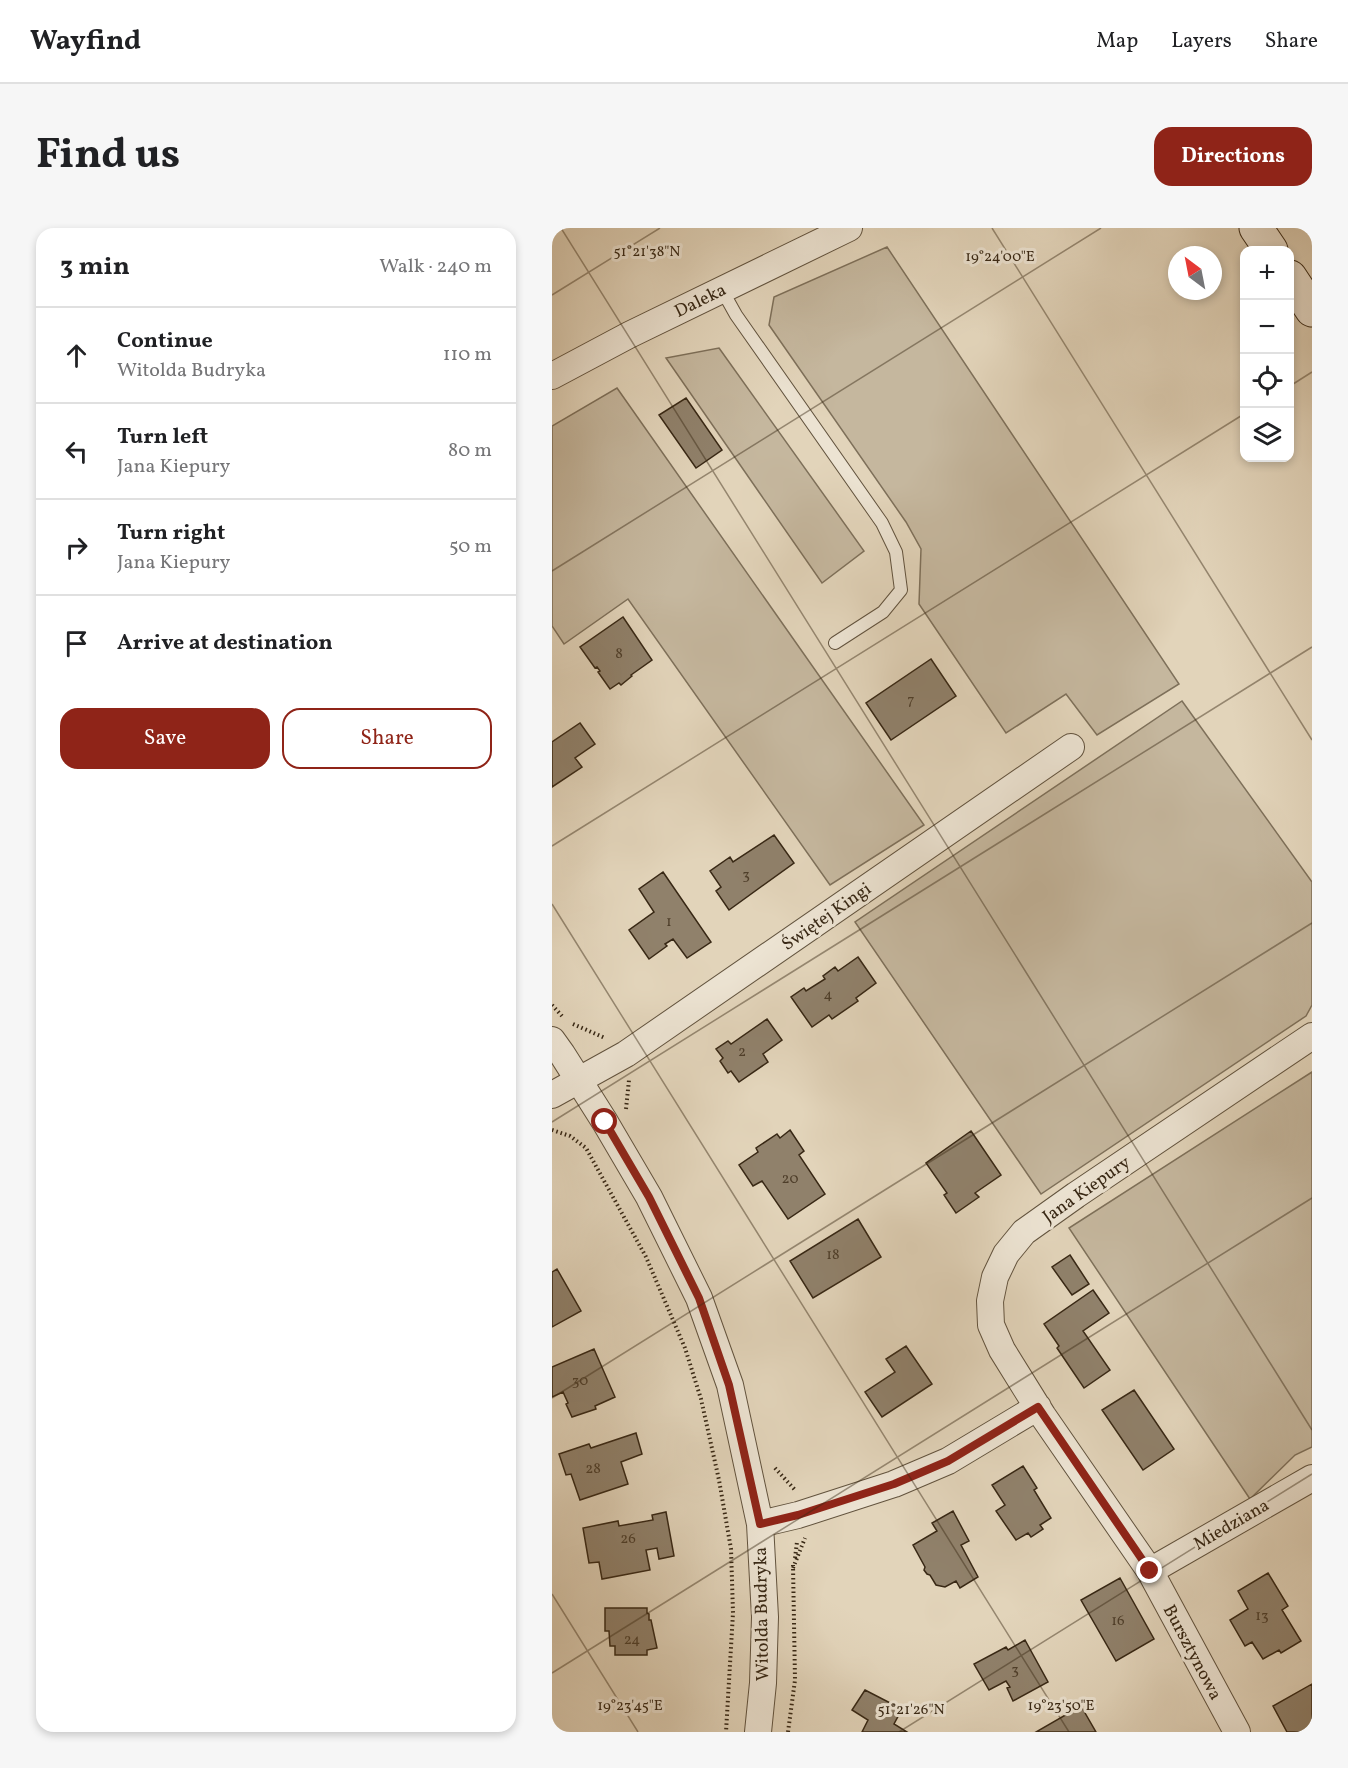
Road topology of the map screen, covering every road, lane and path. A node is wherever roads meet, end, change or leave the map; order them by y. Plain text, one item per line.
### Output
1 (849, 228) edge
2 (1256, 228) edge
3 (1268, 246) edge
4 (1294, 283) edge
5 (722, 290) junction
6 (1312, 310) edge
7 (552, 376) edge
8 (835, 643) dead end
9 (1071, 747) dead end
10 (552, 1005) edge
11 (1312, 1036) edge
12 (552, 1040) edge
13 (610, 1041) dead end
14 (578, 1080) junction
15 (552, 1095) edge
16 (552, 1130) edge
17 (1038, 1407) junction
18 (1312, 1478) edge
19 (760, 1524) junction
20 (808, 1530) dead end
21 (798, 1535) dead end
22 (793, 1568) junction
23 (1150, 1571) junction
24 (726, 1732) edge
25 (758, 1732) edge
26 (788, 1732) edge
27 (1237, 1732) edge

1 - 5 street, Daleka
2 - 3 main road
4 - 6 main road
5 - 7 street, Daleka
5 - 8 lane
9 - 14 street, Świętej Kingi
10 - 13 path
11 - 17 street, Jana Kiepury
12 - 14 street, Witolda Budryka
14 - 15 street, Świętej Kingi
14 - 19 street, Witolda Budryka
16 - 24 path
17 - 19 street
17 - 23 street, Jana Kiepury
18 - 23 street, Miedziana
19 - 25 street, Witolda Budryka
20 - 22 path
21 - 22 path
22 - 26 path
23 - 27 street, Bursztynowa

